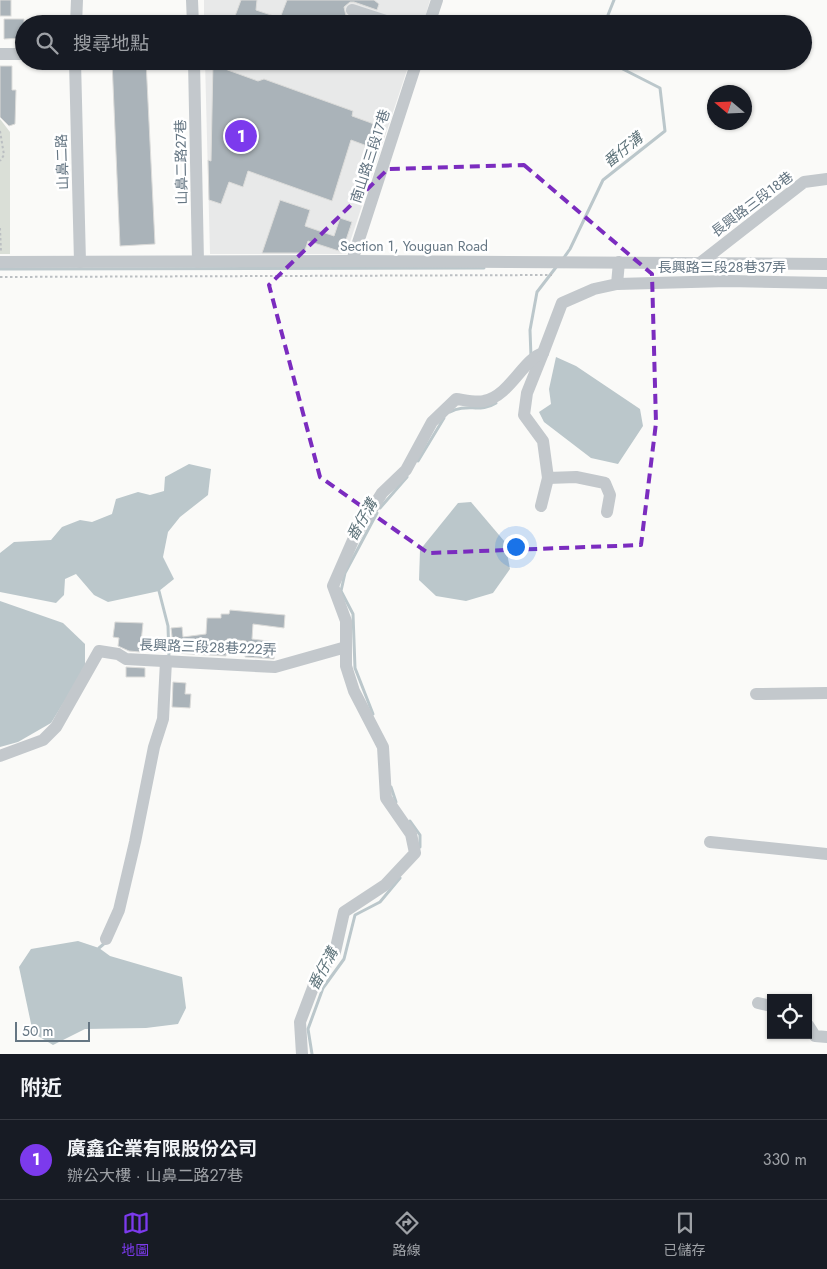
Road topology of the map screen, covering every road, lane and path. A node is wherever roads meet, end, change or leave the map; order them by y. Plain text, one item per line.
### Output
1 (76, 0) edge
2 (192, 0) edge
3 (437, 0) edge
4 (352, 10) dead end
5 (76, 15) edge
6 (193, 15) edge
7 (367, 15) edge
8 (433, 15) edge
9 (0, 54) edge
10 (15, 54) edge
11 (74, 70) edge
12 (194, 70) edge
13 (414, 70) edge
14 (0, 131) edge
15 (0, 161) edge
16 (827, 179) edge
17 (0, 228) edge
18 (352, 261) junction
19 (0, 262) edge
20 (80, 262) junction
21 (198, 262) junction
22 (619, 262) junction
23 (700, 263) junction
24 (827, 264) edge
25 (555, 274) dead end
26 (0, 277) edge
27 (827, 283) edge
28 (617, 284) junction
29 (543, 353) junction
30 (548, 478) junction
31 (541, 506) dead end
32 (608, 512) dead end
33 (346, 647) junction
34 (166, 661) junction
35 (827, 693) edge
36 (756, 694) dead end
37 (0, 756) edge
38 (710, 842) dead end
39 (827, 854) edge
40 (106, 939) dead end
41 (812, 1032) edge
42 (827, 1037) edge
43 (302, 1054) edge

1 - 5 street
2 - 6 street
3 - 8 street
4 - 7 street
9 - 10 street
11 - 20 street, 山鼻二路
12 - 21 street, 山鼻二路27巷
13 - 18 street, 南山路三段17巷
14 - 15 path
16 - 23 street, 長興路三段18巷
17 - 19 path
18 - 21 street, Section 1, Youguan Road
18 - 22 street, Section 1, Youguan Road
19 - 20 street, Section 1, Youguan Road
20 - 21 street, Section 1, Youguan Road
22 - 23 street, Section 1, Youguan Road
22 - 28 street
23 - 24 street, Section 1, Youguan Road
25 - 26 path
27 - 28 street, 長興路三段28巷37弄
28 - 29 street, 長興路三段28巷37弄
29 - 30 street
29 - 33 street
30 - 31 street
30 - 32 street
33 - 34 street, 長興路三段28巷222弄
33 - 43 street
34 - 37 street, 長興路三段28巷222弄
34 - 40 street
35 - 36 street
38 - 39 street
41 - 42 street

